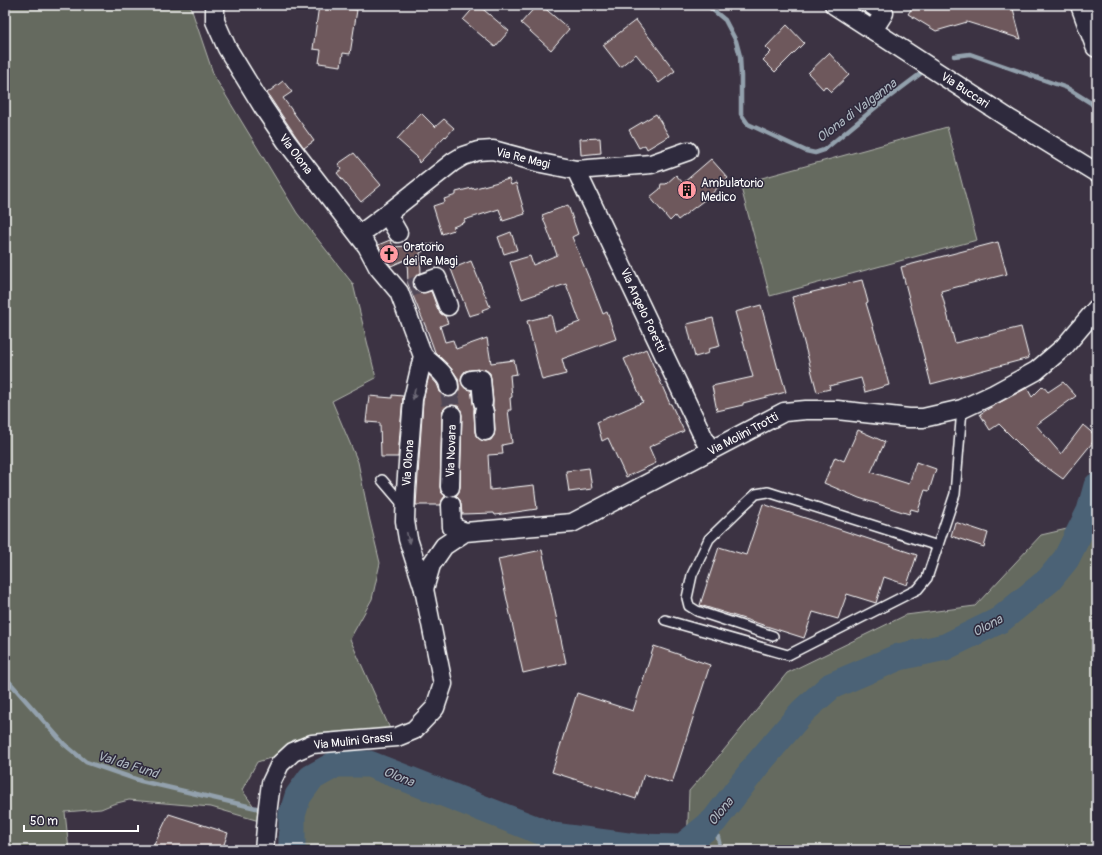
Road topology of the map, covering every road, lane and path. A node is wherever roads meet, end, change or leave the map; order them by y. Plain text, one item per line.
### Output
1 (215, 5) edge
2 (834, 5) edge
3 (872, 5) edge
4 (1082, 5) edge
5 (873, 30) junction
6 (1097, 46) edge
7 (688, 151) dead end
8 (576, 170) junction
9 (1097, 173) edge
10 (387, 214) junction
11 (398, 233) dead end
12 (359, 235) junction
13 (411, 288) junction
14 (448, 306) dead end
15 (1097, 308) edge
16 (423, 356) junction
17 (477, 375) dead end
18 (450, 384) tunnel mouth
19 (962, 409) junction
20 (452, 415) tunnel mouth
21 (485, 431) dead end
22 (710, 451) junction
23 (382, 480) dead end
24 (450, 487) dead end
25 (451, 505) dead end
26 (406, 508) junction
27 (465, 532) junction
28 (938, 546) junction
29 (424, 589) junction
30 (665, 620) dead end
31 (773, 636) dead end
32 (264, 850) edge

1 - 12 street, Via Olona
2 - 5 street, Via Buccari
3 - 5 street
4 - 6 main road
5 - 9 street, Via Buccari
7 - 8 street, Via Re Magi
8 - 10 street, Via Re Magi
8 - 22 street, Via Angelo Poretti
10 - 11 street
10 - 12 street, Via Re Magi
12 - 13 street, Via Olona
13 - 14 street
13 - 16 street, Via Olona
15 - 19 street, Via Molini Trotti
16 - 18 street
16 -> 26 street, Via Olona
17 - 21 street
19 - 22 street, Via Molini Trotti
19 - 28 lane
20 - 24 street, Via Novara
22 - 27 street, Via Molini Trotti
23 - 26 lane
25 - 27 street
26 -> 29 street, Via Olona
27 - 29 street, Via Molini Trotti
28 - 30 lane
28 - 31 lane
29 - 32 street, Via Mulini Grassi

